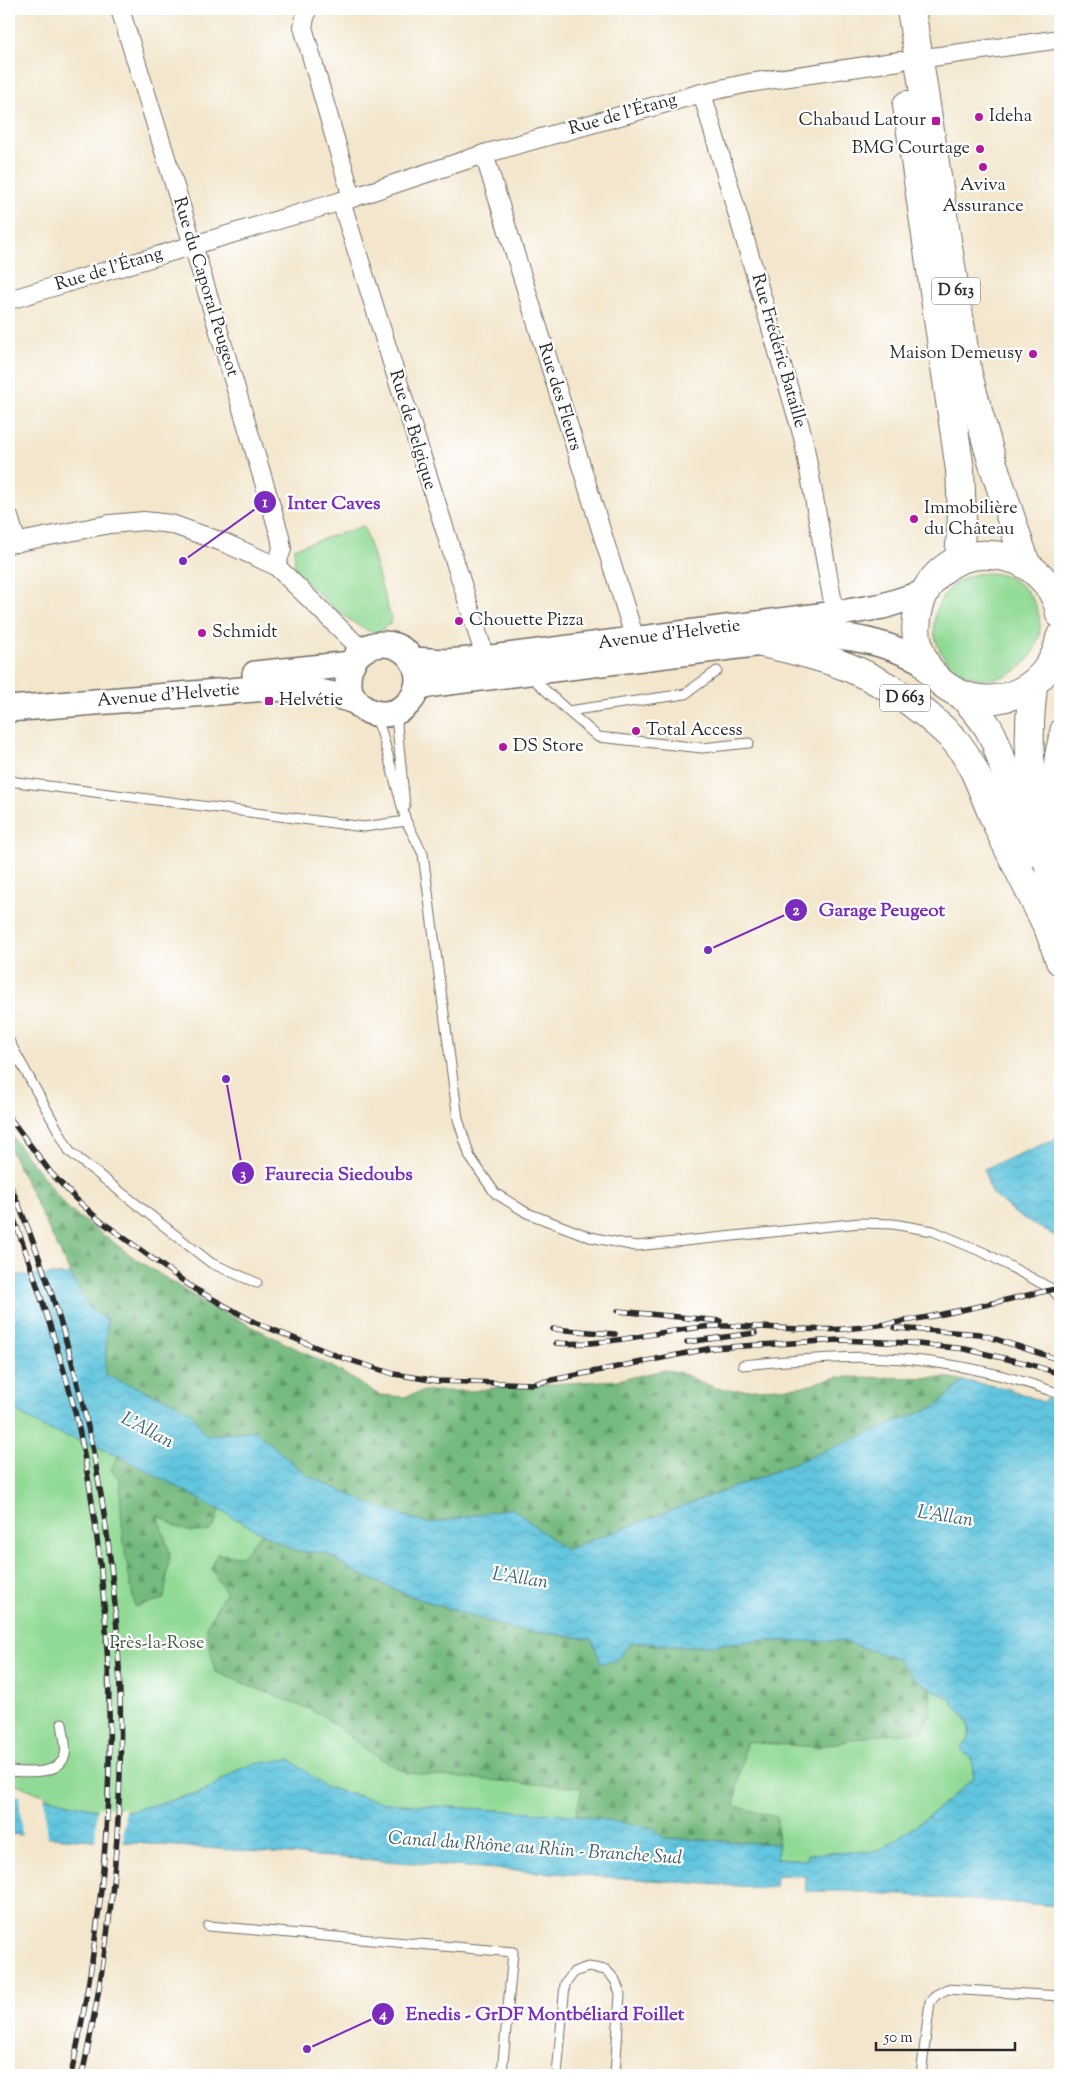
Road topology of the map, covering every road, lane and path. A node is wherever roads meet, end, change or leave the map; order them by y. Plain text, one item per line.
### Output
1 (120, 9) edge
2 (307, 9) edge
3 (893, 9) edge
4 (911, 9) edge
5 (1060, 39) edge
6 (905, 61) junction
7 (702, 93) junction
8 (484, 154) junction
9 (347, 199) junction
10 (193, 245) junction
11 (9, 300) edge
12 (9, 517) edge
13 (13, 543) edge
14 (960, 560) junction
15 (1026, 564) junction
16 (276, 566) junction
17 (924, 593) junction
18 (1058, 600) edge
19 (835, 614) junction
20 (635, 639) junction
21 (762, 643) junction
22 (1060, 645) edge
23 (358, 657) junction
24 (483, 658) junction
25 (412, 660) junction
26 (924, 662) junction
27 (717, 671) dead end
28 (526, 672) junction
29 (1033, 685) junction
30 (417, 688) junction
31 (962, 695) junction
32 (9, 696) edge
33 (365, 708) junction
34 (9, 709) edge
35 (400, 710) junction
36 (568, 711) junction
37 (1060, 728) edge
38 (748, 743) dead end
39 (9, 781) edge
40 (406, 821) junction
41 (1049, 870) junction
42 (1053, 914) edge
43 (1060, 961) edge
44 (9, 1042) edge
45 (257, 1283) dead end
46 (1056, 1290) edge
47 (1060, 1298) edge
48 (743, 1365) dead end
49 (1060, 1394) edge
50 (62, 1723) dead end
51 (9, 1771) edge
52 (208, 1926) dead end
53 (1060, 1996) edge
54 (532, 2075) edge
55 (557, 2075) edge
56 (615, 2075) edge
57 (921, 2075) edge

1 - 10 street, Rue du Caporal Peugeot
2 - 9 street
3 - 6 main road, D 613
4 - 6 main road, D 613
5 - 6 street, Rue de l'Étang
6 - 7 street, Rue de l'Étang
6 - 14 main road, D 613
6 - 15 main road, D 613
7 - 8 street, Rue de l'Étang
7 - 19 street, Rue Frédéric Bataille
8 - 9 street, Rue de l'Étang
8 - 20 street, Rue des Fleurs
9 - 10 street, Rue de l'Étang
9 - 24 street, Rue de Belgique
10 - 11 street, Rue de l'Étang
10 - 16 street, Rue du Caporal Peugeot
12 - 13 street
13 - 16 street
14 - 15 main road
14 - 17 main road
15 - 18 main road
16 - 23 street
17 - 19 main road, Avenue d'Helvetie
17 - 26 main road
19 - 20 main road, Avenue d'Helvetie
20 - 24 main road, Avenue d'Helvetie
21 - 26 main road, Avenue d'Helvetie / D 663
21 - 28 main road, Avenue d'Helvetie / D 663
21 - 42 main road, D 663
22 - 29 main road
23 - 25 main road
23 - 32 main road, Avenue d'Helvetie
23 - 33 main road
24 - 25 main road, Avenue d'Helvetie
25 - 30 main road
26 - 31 main road
27 - 36 lane
28 - 30 main road, Avenue d'Helvetie / D 663
28 - 36 lane
29 - 31 main road
29 - 41 main road, D 663
30 - 35 main road
31 - 42 main road, D 663
33 - 34 main road, Avenue d'Helvetie
33 - 35 main road
33 - 40 lane
35 - 40 lane
36 - 38 lane
37 - 41 street
39 - 40 lane
40 - 46 lane
41 - 42 main road, D 663
42 - 43 main road, D 663
44 - 45 lane
46 - 47 lane
48 - 49 lane
50 - 51 lane
52 - 54 lane
53 - 57 lane
55 - 56 lane

